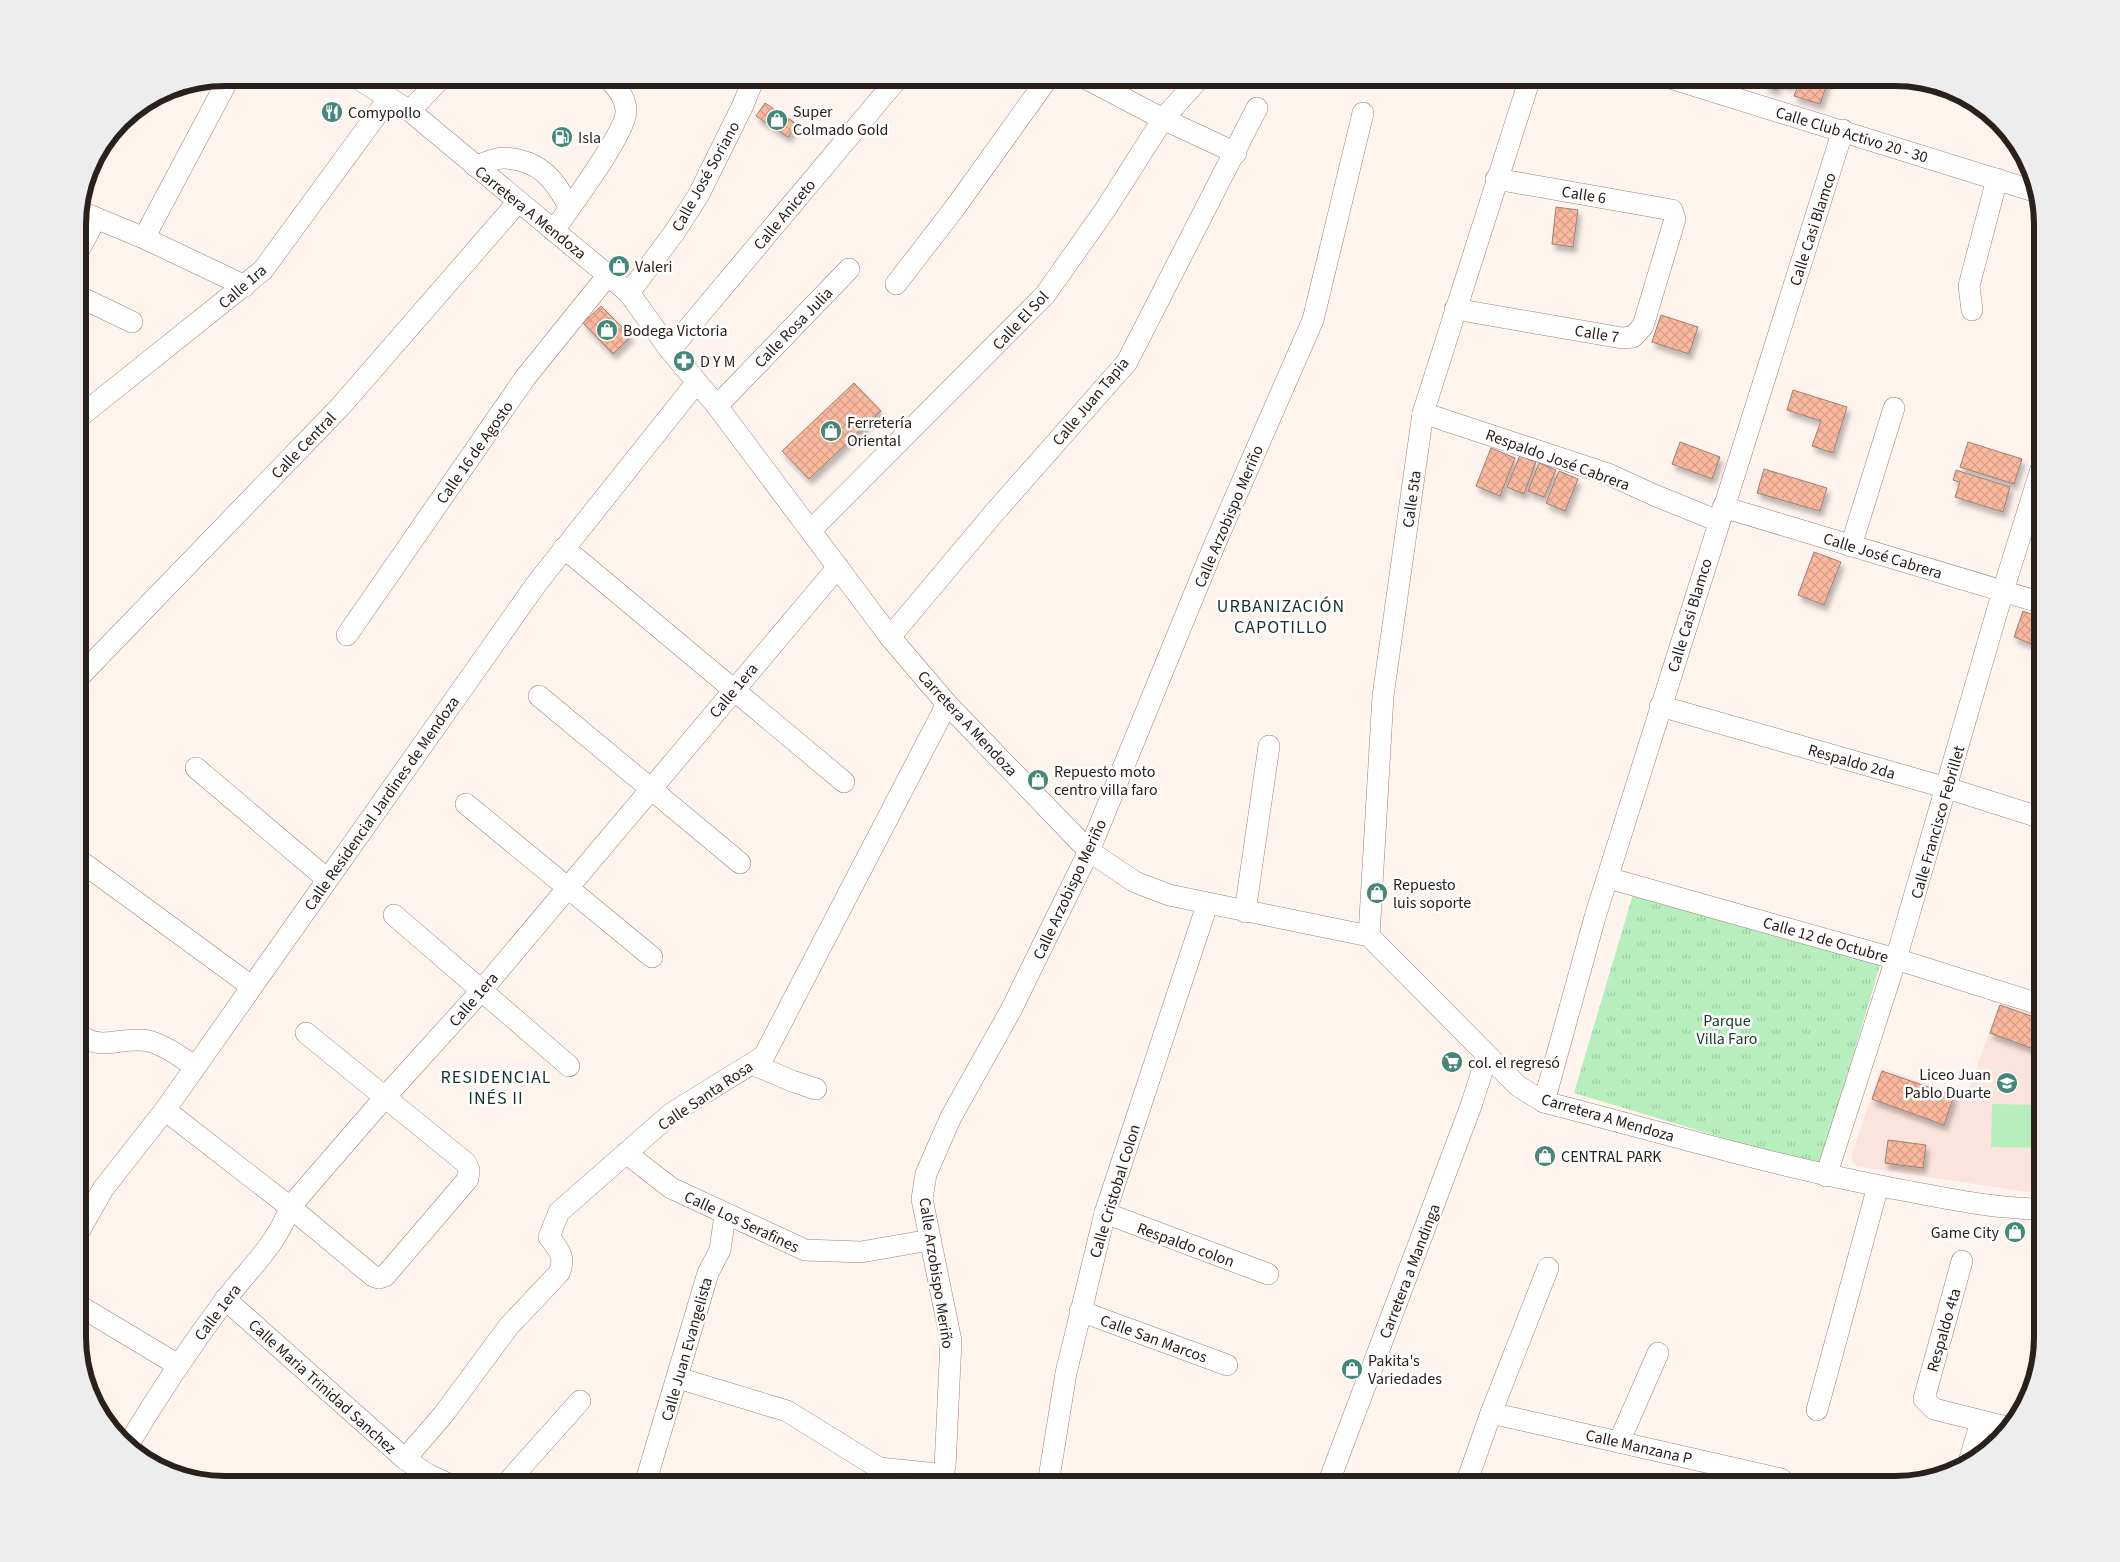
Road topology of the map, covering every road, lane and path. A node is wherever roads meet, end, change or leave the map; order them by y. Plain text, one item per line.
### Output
1 (1101, 86) edge
2 (1192, 86) edge
3 (1527, 86) edge
4 (1697, 86) edge
5 (223, 87) edge
6 (371, 87) edge
7 (433, 87) edge
8 (616, 87) edge
9 (750, 87) edge
10 (891, 87) edge
11 (1042, 87) edge
12 (389, 98) junction
13 (1257, 108) dead end
14 (410, 112) junction
15 (1364, 113) dead end
16 (1163, 120) junction
17 (1843, 130) junction
18 (1236, 153) junction
19 (475, 166) junction
20 (1496, 179) junction
21 (1996, 179) junction
22 (2029, 189) edge
23 (518, 202) junction
24 (569, 207) junction
25 (1672, 210) joint
26 (88, 214) edge
27 (554, 231) junction
28 (144, 238) junction
29 (849, 269) dead end
30 (608, 275) junction
31 (896, 284) dead end
32 (246, 286) junction
33 (629, 293) junction
34 (87, 300) edge
35 (1456, 309) junction
36 (1972, 310) dead end
37 (132, 322) dead end
38 (670, 350) junction
39 (697, 382) junction
40 (716, 406) junction
41 (1894, 408) dead end
42 (87, 411) edge
43 (1423, 413) junction
44 (2034, 492) edge
45 (1720, 514) junction
46 (811, 530) junction
47 (1851, 546) junction
48 (564, 548) junction
49 (838, 567) junction
50 (2003, 591) junction
51 (2034, 601) edge
52 (346, 635) dead end
53 (890, 637) junction
54 (87, 669) edge
55 (734, 689) junction
56 (539, 696) dead end
57 (947, 704) junction
58 (1660, 706) junction
59 (1269, 746) dead end
60 (196, 768) dead end
61 (844, 782) dead end
62 (651, 788) junction
63 (1947, 788) junction
64 (466, 804) dead end
65 (2034, 815) edge
66 (1090, 851) junction
67 (740, 863) dead end
68 (87, 865) edge
69 (1608, 878) junction
70 (327, 879) junction
71 (568, 888) junction
72 (1207, 904) junction
73 (1245, 912) junction
74 (394, 916) dead end
75 (1369, 936) junction
76 (652, 957) dead end
77 (1896, 959) junction
78 (251, 986) junction
79 (481, 991) junction
80 (2034, 1002) edge
81 (306, 1033) dead end
82 (87, 1039) edge
83 (1487, 1056) junction
84 (752, 1064) junction
85 (194, 1066) junction
86 (569, 1066) dead end
87 (816, 1089) dead end
88 (386, 1096) junction
89 (1544, 1102) junction
90 (165, 1110) junction
91 (626, 1153) junction
92 (1826, 1176) junction
93 (1878, 1186) junction
94 (290, 1207) junction
95 (2034, 1209) edge
96 (87, 1213) edge
97 (725, 1214) junction
98 (1105, 1214) junction
99 (930, 1240) junction
100 (1962, 1262) dead end
101 (1548, 1268) dead end
102 (1268, 1274) dead end
103 (225, 1300) junction
104 (87, 1310) edge
105 (1080, 1311) junction
106 (1658, 1353) dead end
107 (178, 1365) junction
108 (1227, 1365) dead end
109 (678, 1378) junction
110 (580, 1401) dead end
111 (1817, 1410) dead end
112 (1491, 1413) junction
113 (1981, 1421) junction
114 (2001, 1426) edge
115 (132, 1439) edge
116 (1619, 1442) junction
117 (1972, 1452) edge
118 (405, 1459) junction
119 (431, 1476) edge
120 (513, 1476) edge
121 (648, 1476) edge
122 (879, 1476) edge
123 (941, 1476) edge
124 (944, 1476) edge
125 (1049, 1476) edge
126 (1331, 1476) edge
127 (1469, 1476) edge
128 (1768, 1476) edge

1 - 16 street
2 - 16 street, Calle El Sol
3 - 20 street, Calle 5ta
4 - 17 street, Calle Club Activo 20 - 30
5 - 28 street
6 - 12 street, Carretera A Mendoza
7 - 14 street
8 - 24 street
9 - 33 street, Calle José Soriano
10 - 38 street, Calle Aniceto
11 - 31 street
12 - 14 street, Carretera A Mendoza
12 - 32 street, Calle 1ra
13 - 18 street, Calle Juan Tapia
14 - 19 street, Carretera A Mendoza
15 - 66 street, Calle Arzobispo Meriño
16 - 18 street
16 - 46 street, Calle El Sol
17 - 21 street, Calle Club Activo 20 - 30
17 - 45 street, Calle Casi Blamco
18 - 53 street, Calle Juan Tapia
19 - 23 street, Carretera A Mendoza
19 - 24 street
20 - 25 street, Calle 6
20 - 35 street, Calle 5ta
21 - 22 street, Calle Club Activo 20 - 30
21 - 36 street
23 - 27 street, Carretera A Mendoza
23 - 54 street, Calle Central
24 - 27 street
25 - 35 street, Calle 7
26 - 28 street
27 - 30 street, Carretera A Mendoza
28 - 32 street
29 - 40 street, Calle Rosa Julia
30 - 33 street, Carretera A Mendoza
30 - 52 street, Calle 16 de Agosto
32 - 42 street, Calle 1ra
33 - 38 street, Carretera A Mendoza
34 - 37 street
35 - 43 street, Calle 5ta
38 - 39 street, Carretera A Mendoza
39 - 40 street, Carretera A Mendoza
39 - 48 street, Calle Residencial Jardines de Mendoza
40 - 46 street, Carretera A Mendoza
41 - 47 street
43 - 45 street, Respaldo José Cabrera
43 - 75 street, Calle 5ta
44 - 50 street, Calle Francisco Febrillet
45 - 47 street, Calle José Cabrera
45 - 58 street, Calle Casi Blamco
46 - 49 street, Carretera A Mendoza
47 - 50 street, Calle José Cabrera
48 - 55 street
48 - 70 street, Calle Residencial Jardines de Mendoza
49 - 53 street, Carretera A Mendoza
49 - 55 street, Calle 1era
50 - 51 street, Calle José Cabrera
50 - 63 street, Calle Francisco Febrillet
53 - 57 street, Carretera A Mendoza
55 - 61 street
55 - 62 street, Calle 1era
56 - 62 street
57 - 66 street, Carretera A Mendoza
57 - 84 street, Calle Santa Rosa
58 - 63 street, Respaldo 2da
58 - 69 street, Calle Casi Blamco
59 - 73 street
60 - 70 street
62 - 67 street
62 - 71 street, Calle 1era
63 - 65 street, Respaldo 2da
63 - 77 street, Calle Francisco Febrillet
64 - 71 street
66 - 72 street, Carretera A Mendoza
66 - 99 street, Calle Arzobispo Meriño
68 - 78 street
69 - 77 street, Calle 12 de Octubre
69 - 89 street, Calle Casi Blamco
70 - 78 street, Calle Residencial Jardines de Mendoza
71 - 76 street
71 - 79 street, Calle 1era
72 - 73 street, Carretera A Mendoza
72 - 98 street, Calle Cristobal Colon
73 - 75 street, Carretera A Mendoza
74 - 79 street
75 - 83 street, Carretera A Mendoza
77 - 80 street, Calle 12 de Octubre
77 - 92 street, Calle Francisco Febrillet
78 - 85 street, Calle Residencial Jardines de Mendoza
79 - 86 street
79 - 88 street, Calle 1era
81 - 88 street
82 - 85 street
83 - 89 street, Carretera A Mendoza
83 - 126 street, Carretera a Mandinga
84 - 87 street
84 - 91 street, Calle Santa Rosa
85 - 90 street, Calle Residencial Jardines de Mendoza
88 - 94 street, Calle 1era
88 - 94 street
89 - 92 street, Carretera A Mendoza
90 - 94 street
90 - 96 street, Calle Residencial Jardines de Mendoza
91 - 97 street, Calle Los Serafines
91 - 118 street, Calle Santa Rosa
92 - 93 street, Carretera A Mendoza
93 - 95 street, Carretera A Mendoza
93 - 111 street
94 - 103 street, Calle 1era
97 - 99 street, Calle Los Serafines
97 - 109 street, Calle Juan Evangelista
98 - 102 street, Respaldo colon
98 - 105 street, Calle Cristobal Colon
99 - 124 street, Calle Arzobispo Meriño
100 - 113 street, Respaldo 4ta
101 - 112 street
103 - 107 street, Calle 1era
103 - 118 street, Calle Maria Trinidad Sanchez
104 - 107 street
105 - 108 street, Calle San Marcos
105 - 125 street, Calle Cristobal Colon
106 - 116 street
107 - 115 street, Calle 1era
109 - 121 street, Calle Juan Evangelista
109 - 122 street
110 - 120 street
112 - 116 street, Calle Manzana P
112 - 127 street
113 - 114 street
113 - 117 street
116 - 128 street, Calle Manzana P
118 - 119 street, Calle Maria Trinidad Sanchez
122 - 123 street

